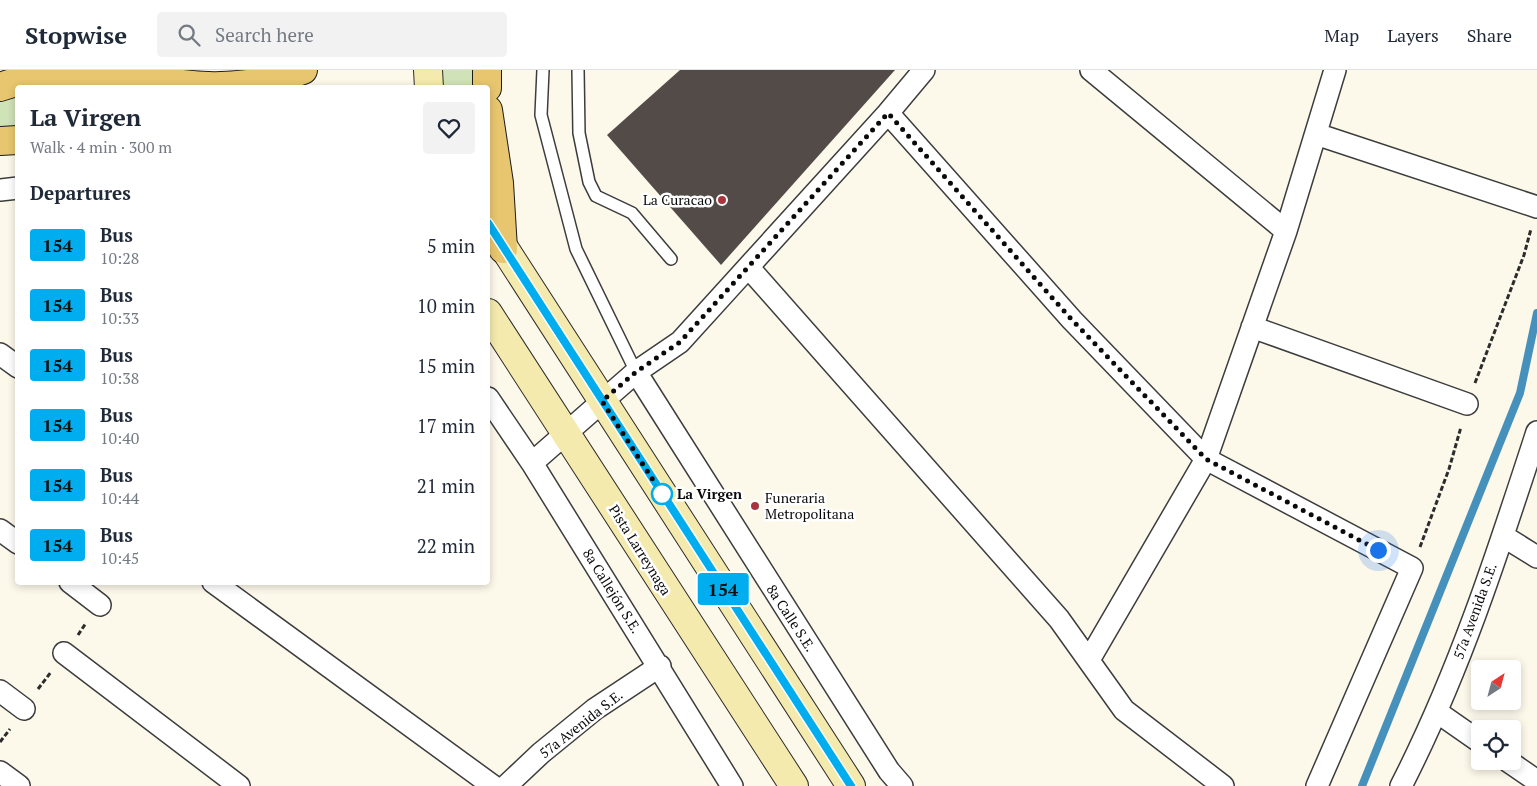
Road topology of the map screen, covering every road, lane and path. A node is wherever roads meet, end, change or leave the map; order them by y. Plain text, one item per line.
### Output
1 (125, 70) edge
2 (303, 70) edge
3 (428, 70) edge
4 (487, 70) edge
5 (543, 70) edge
6 (924, 70) edge
7 (1091, 70) edge
8 (1335, 70) edge
9 (580, 72) edge
10 (162, 82) junction
11 (200, 85) edge
12 (238, 85) edge
13 (429, 85) edge
14 (487, 85) edge
15 (0, 87) edge
16 (888, 113) junction
17 (490, 123) edge
18 (1316, 134) junction
19 (15, 140) edge
20 (0, 141) edge
21 (15, 188) edge
22 (0, 190) edge
23 (1537, 207) edge
24 (490, 226) edge
25 (1286, 231) junction
26 (503, 249) junction
27 (671, 259) dead end
28 (749, 268) junction
29 (490, 316) edge
30 (1252, 327) junction
31 (0, 354) edge
32 (15, 365) edge
33 (636, 372) junction
34 (490, 401) edge
35 (602, 401) junction
36 (1468, 404) dead end
37 (1537, 432) edge
38 (566, 433) junction
39 (1206, 459) junction
40 (532, 464) junction
41 (0, 530) edge
42 (1503, 536) junction
43 (15, 541) edge
44 (1537, 557) edge
45 (74, 585) edge
46 (217, 585) edge
47 (100, 605) dead end
48 (64, 653) dead end
49 (1089, 660) junction
50 (660, 666) junction
51 (0, 690) edge
52 (24, 709) dead end
53 (1437, 712) junction
54 (1471, 736) edge
55 (1521, 770) edge
56 (0, 772) edge
57 (1537, 781) edge
58 (19, 786) edge
59 (239, 786) edge
60 (493, 786) edge
61 (506, 786) edge
62 (732, 786) edge
63 (794, 786) edge
64 (850, 786) edge
65 (902, 786) edge
66 (1223, 786) edge
67 (1317, 786) edge
68 (1402, 786) edge

1 - 10 main road
2 - 12 main road
3 - 13 main road
4 - 14 main road
5 - 33 lane
6 - 16 street
7 - 25 street
8 - 18 street
9 - 27 lane
10 - 11 main road
10 - 15 main road
16 - 28 street
16 - 39 street
17 - 26 main road
18 - 23 street
18 - 25 street
19 - 20 main road
21 - 22 street
24 - 26 main road
25 - 30 street
26 - 35 main road
28 - 33 street
28 - 49 street
29 - 38 main road, Pista Larreynaga
30 - 36 street
30 - 39 street
31 - 32 street
33 - 35 street
33 - 65 street, 8a Calle S.E.
34 - 40 street, 8a Callejón S.E.
35 - 38 street
35 - 64 main road
37 - 42 street, 57a Avenida S.E.
38 - 40 street
38 - 63 main road, Pista Larreynaga
39 - 49 street
39 - 67 street
40 - 50 street, 8a Callejón S.E.
41 - 43 street
42 - 44 street
42 - 53 street, 57a Avenida S.E.
45 - 47 street
46 - 60 street
48 - 59 street
49 - 66 street
50 - 61 street, 57a Avenida S.E.
50 - 62 street, 8a Callejón S.E.
51 - 52 street
53 - 54 street
53 - 68 street, 57a Avenida S.E.
55 - 57 street
56 - 58 street

